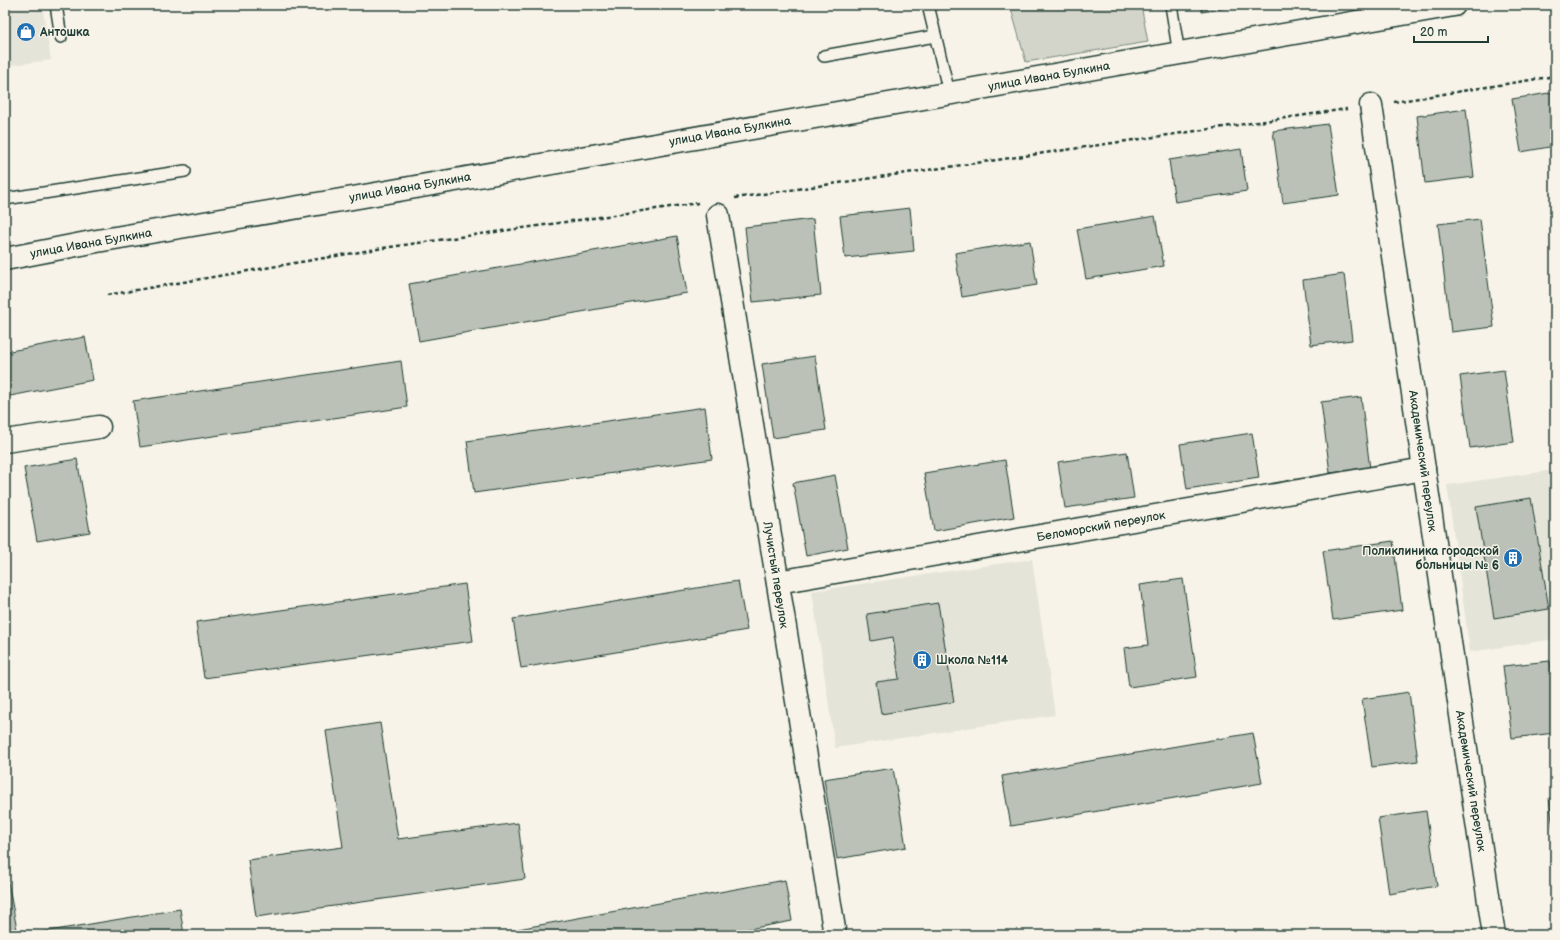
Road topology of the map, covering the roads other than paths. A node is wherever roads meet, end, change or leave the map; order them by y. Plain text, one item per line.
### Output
1 (56, 5) edge
2 (928, 5) edge
3 (1171, 5) edge
4 (1454, 5) edge
5 (935, 36) junction
6 (61, 38) dead end
7 (1179, 54) junction
8 (824, 56) dead end
9 (949, 93) junction
10 (1372, 105) road end
11 (185, 171) dead end
12 (5, 200) edge
13 (724, 207) road end
14 (5, 259) edge
15 (100, 427) dead end
16 (5, 441) edge
17 (1424, 469) junction
18 (778, 582) junction
19 (835, 935) edge
20 (1494, 935) edge

1 - 6 lane
2 - 5 lane
3 - 7 lane
4 - 7 street, улица Ивана Булкина
5 - 8 lane
5 - 9 lane
7 - 9 street, улица Ивана Булкина
9 - 14 street, улица Ивана Булкина
10 - 17 street, Академический переулок
11 - 12 lane
13 - 18 street, Лучистый переулок
15 - 16 street
17 - 18 street, Беломорский переулок
17 - 20 street, Академический переулок
18 - 19 street, Лучистый переулок

